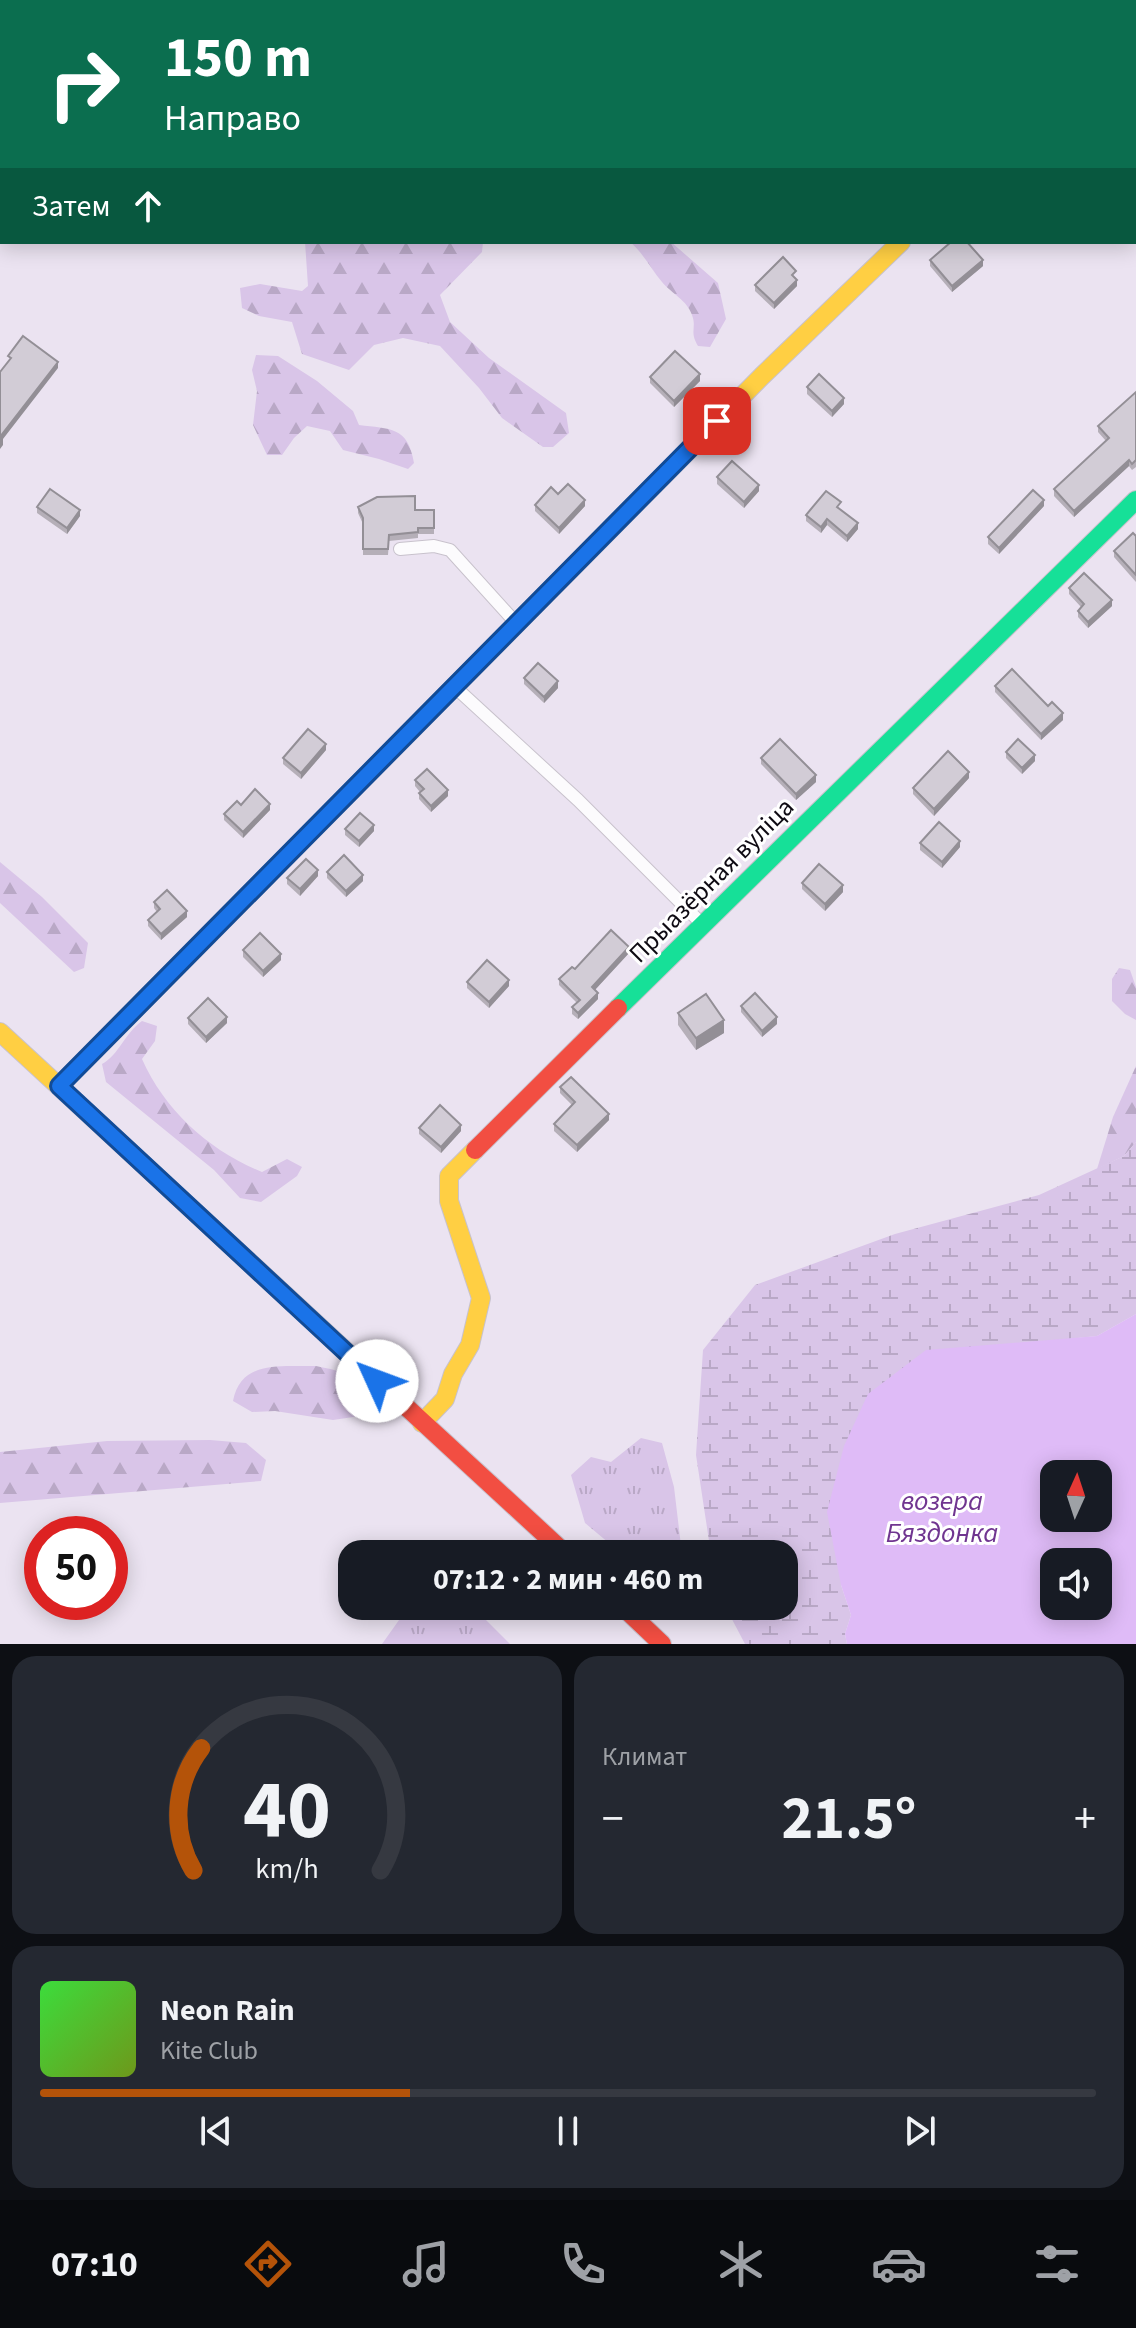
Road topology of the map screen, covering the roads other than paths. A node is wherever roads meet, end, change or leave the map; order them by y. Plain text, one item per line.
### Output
1 (899, 244) edge
2 (1136, 500) edge
3 (400, 549) dead end
4 (517, 624) junction
5 (455, 687) junction
6 (702, 924) junction
7 (0, 1032) edge
8 (59, 1086) junction
9 (422, 1423) junction
10 (551, 1540) edge
11 (637, 1620) edge
12 (662, 1644) edge

1 - 4 street
2 - 6 street, Прыазёрная вуліца
3 - 4 lane
4 - 5 street
5 - 6 lane
5 - 8 street
6 - 9 street, Прыазёрная вуліца
7 - 8 street
8 - 9 street
9 - 10 street
11 - 12 street

